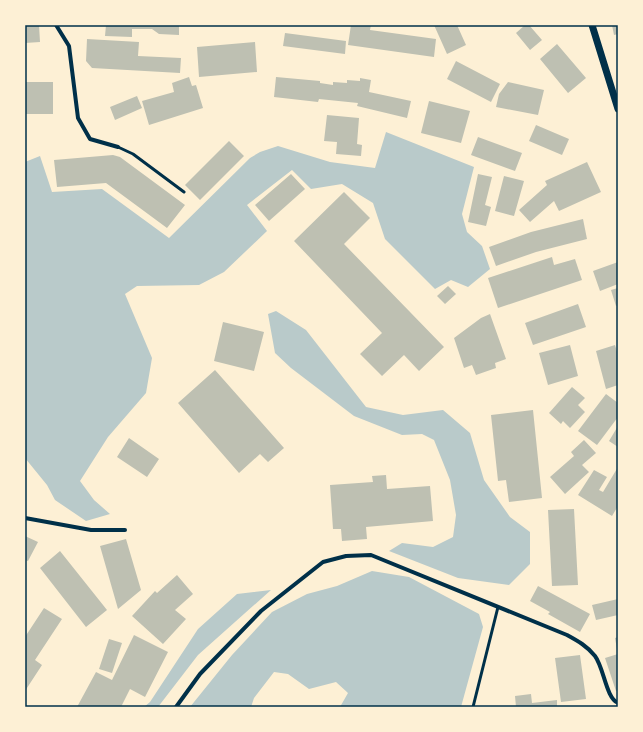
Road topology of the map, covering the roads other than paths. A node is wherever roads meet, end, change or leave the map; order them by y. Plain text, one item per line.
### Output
1 (56, 25) edge
2 (592, 25) edge
3 (618, 109) edge
4 (118, 147) joint
5 (184, 192) dead end
6 (25, 518) edge
7 (125, 530) dead end
8 (498, 607) junction
9 (618, 703) edge
10 (176, 707) edge
11 (473, 707) edge

1 - 4 street
2 - 3 street
4 - 5 lane
6 - 7 street
8 - 9 street
8 - 10 street
8 - 11 lane

